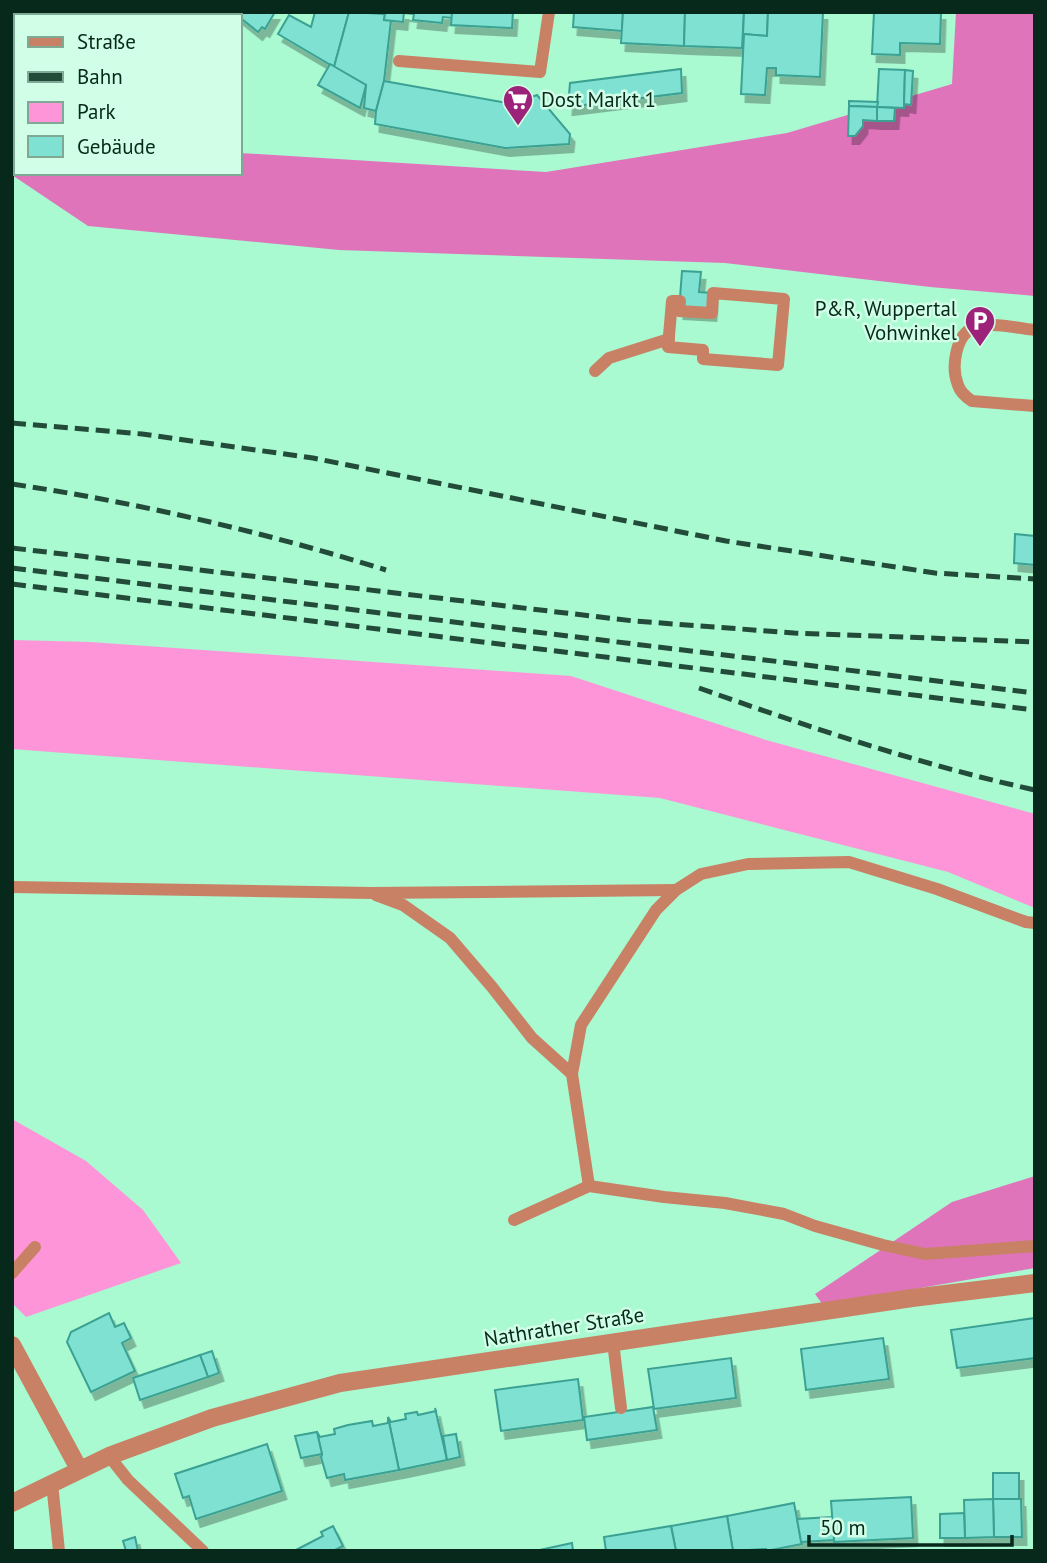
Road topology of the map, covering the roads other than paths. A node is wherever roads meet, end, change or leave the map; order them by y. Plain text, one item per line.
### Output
1 (549, 12) edge
2 (399, 61) dead end
3 (1035, 330) edge
4 (669, 339) junction
5 (594, 371) dead end
6 (1035, 406) edge
7 (12, 887) edge
8 (676, 890) junction
9 (371, 893) junction
10 (1035, 923) edge
11 (572, 1074) junction
12 (589, 1186) junction
13 (514, 1220) dead end
14 (1035, 1246) edge
15 (34, 1247) dead end
16 (12, 1273) edge
17 (1035, 1283) edge
18 (613, 1342) junction
19 (12, 1345) edge
20 (621, 1408) dead end
21 (109, 1456) junction
22 (79, 1469) junction
23 (52, 1482) junction
24 (12, 1503) edge
25 (59, 1551) edge
26 (203, 1551) edge

1 - 2 lane
3 - 6 lane
4 - 4 lane
4 - 5 lane
7 - 9 lane
8 - 9 lane
8 - 10 lane
8 - 11 lane
9 - 11 lane
11 - 12 lane
12 - 13 lane
12 - 14 lane
15 - 16 lane
17 - 18 street, Nathrather Straße
18 - 20 lane
18 - 21 street, Nathrather Straße
19 - 22 street
21 - 22 street, Nathrather Straße
21 - 26 lane
22 - 23 street, Nathrather Straße
23 - 24 street, Nathrather Straße
23 - 25 lane

